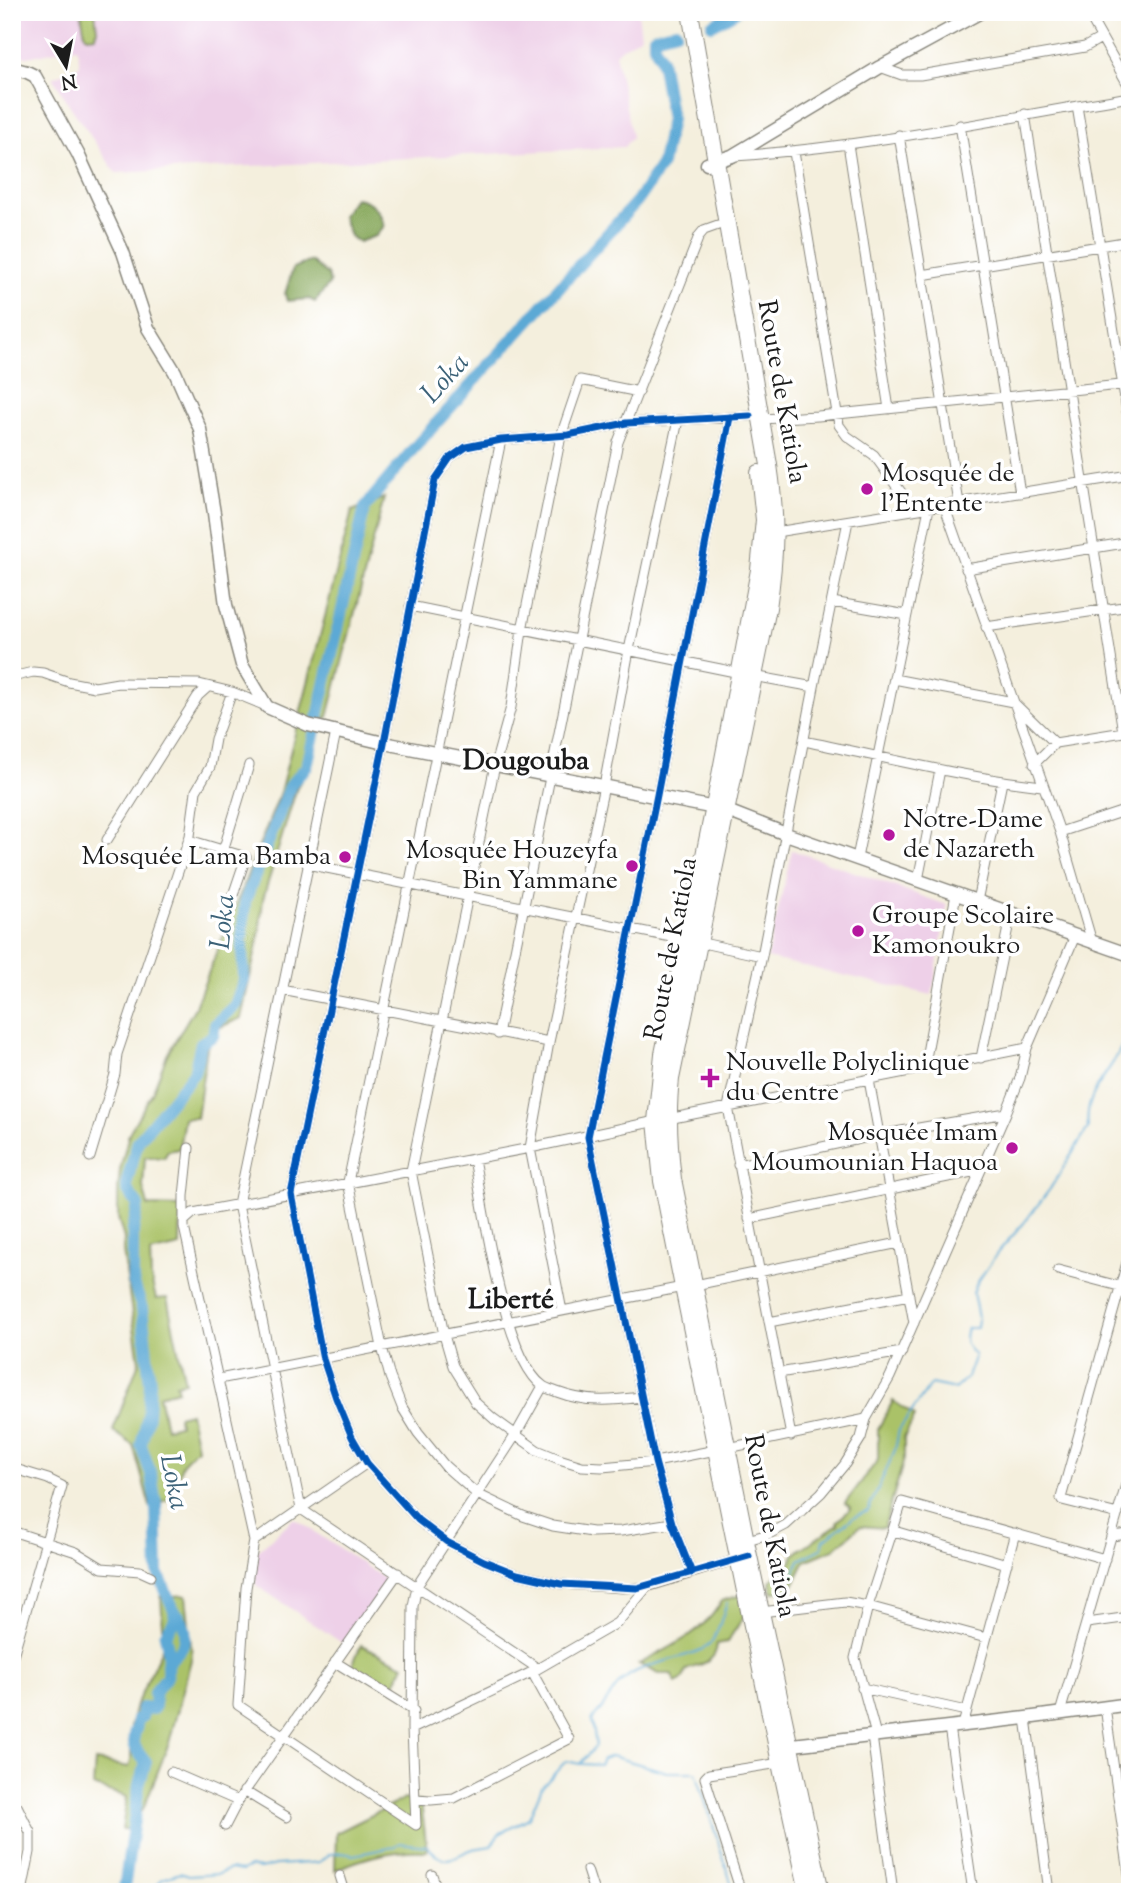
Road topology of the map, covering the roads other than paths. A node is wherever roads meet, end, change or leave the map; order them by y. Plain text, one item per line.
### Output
1 (680, 12) edge
2 (690, 12) edge
3 (981, 12) edge
4 (1087, 12) edge
5 (1101, 38) junction
6 (880, 67) junction
7 (12, 68) edge
8 (1130, 88) edge
9 (1130, 97) edge
10 (1077, 106) junction
11 (1024, 114) junction
12 (960, 125) junction
13 (900, 135) junction
14 (848, 144) junction
15 (793, 152) junction
16 (732, 156) junction
17 (712, 163) junction
18 (718, 225) junction
19 (1130, 241) edge
20 (1100, 246) junction
21 (1047, 254) junction
22 (983, 265) junction
23 (922, 275) junction
24 (1126, 385) edge
25 (1069, 390) junction
26 (639, 393) junction
27 (1005, 396) junction
28 (943, 402) junction
29 (888, 409) junction
30 (835, 414) junction
31 (730, 417) junction
32 (755, 418) junction
33 (678, 420) junction
34 (626, 423) junction
35 (1130, 429) edge
36 (561, 436) junction
37 (501, 440) junction
38 (1130, 475) edge
39 (1083, 483) junction
40 (1020, 493) junction
41 (959, 503) junction
42 (944, 505) junction
43 (929, 508) junction
44 (914, 510) junction
45 (848, 521) junction
46 (776, 533) junction
47 (1130, 542) edge
48 (1093, 548) junction
49 (966, 569) junction
50 (832, 601) junction
51 (411, 606) junction
52 (1130, 606) edge
53 (1103, 610) junction
54 (907, 615) junction
55 (464, 618) junction
56 (986, 627) junction
57 (522, 630) junction
58 (579, 641) junction
59 (629, 650) junction
60 (682, 662) junction
61 (747, 674) junction
62 (12, 677) edge
63 (894, 679) junction
64 (208, 687) junction
65 (814, 687) junction
66 (232, 692) junction
67 (1013, 702) junction
68 (267, 707) junction
69 (336, 732) junction
70 (1126, 732) edge
71 (804, 741) junction
72 (384, 743) junction
73 (1055, 743) junction
74 (436, 754) junction
75 (878, 756) junction
76 (1034, 764) junction
77 (249, 765) dead end
78 (495, 765) junction
79 (940, 770) junction
80 (552, 774) junction
81 (1002, 782) junction
82 (604, 786) junction
83 (1042, 786) junction
84 (657, 795) junction
85 (720, 808) junction
86 (1130, 809) edge
87 (1060, 832) junction
88 (786, 834) junction
89 (107, 840) dead end
90 (189, 841) junction
91 (223, 851) junction
92 (857, 858) junction
93 (307, 864) junction
94 (357, 874) junction
95 (918, 880) junction
96 (409, 885) junction
97 (956, 894) junction
98 (467, 896) junction
99 (977, 901) junction
100 (524, 908) junction
101 (228, 913) dead end
102 (1010, 913) junction
103 (575, 917) junction
104 (630, 929) junction
105 (1074, 936) junction
106 (692, 941) junction
107 (1092, 942) junction
108 (762, 956) junction
109 (1130, 956) edge
110 (282, 990) junction
111 (331, 1000) junction
112 (383, 1011) junction
113 (442, 1022) junction
114 (498, 1034) junction
115 (548, 1042) junction
116 (1027, 1048) junction
117 (981, 1058) junction
118 (924, 1069) junction
119 (869, 1080) junction
120 (728, 1107) junction
121 (1006, 1112) junction
122 (662, 1120) junction
123 (878, 1135) junction
124 (587, 1137) junction
125 (190, 1148) dead end
126 (530, 1148) junction
127 (90, 1157) dead end
128 (474, 1159) junction
129 (738, 1165) junction
130 (981, 1170) junction
131 (411, 1171) junction
132 (348, 1182) junction
133 (889, 1191) junction
134 (291, 1194) junction
135 (238, 1205) junction
136 (749, 1219) junction
137 (185, 1220) junction
138 (899, 1243) junction
139 (1130, 1252) edge
140 (759, 1270) junction
141 (1058, 1270) dead end
142 (689, 1286) junction
143 (1125, 1288) edge
144 (909, 1295) junction
145 (621, 1299) junction
146 (562, 1311) junction
147 (507, 1322) junction
148 (769, 1322) junction
149 (914, 1324) junction
150 (444, 1335) junction
151 (382, 1347) junction
152 (902, 1352) junction
153 (323, 1359) junction
154 (271, 1369) junction
155 (779, 1373) junction
156 (219, 1379) junction
157 (543, 1386) junction
158 (641, 1397) junction
159 (866, 1419) junction
160 (515, 1436) junction
161 (791, 1436) junction
162 (722, 1449) junction
163 (655, 1462) junction
164 (367, 1463) junction
165 (12, 1468) edge
166 (1130, 1471) edge
167 (477, 1494) junction
168 (301, 1509) junction
169 (1118, 1514) junction
170 (672, 1523) junction
171 (12, 1531) edge
172 (894, 1531) junction
173 (1015, 1533) junction
174 (1130, 1534) edge
175 (1111, 1536) junction
176 (45, 1541) junction
177 (254, 1541) junction
178 (447, 1542) junction
179 (745, 1552) junction
180 (1105, 1559) junction
181 (1007, 1564) junction
182 (398, 1573) junction
183 (692, 1573) junction
184 (151, 1576) dead end
185 (417, 1586) junction
186 (646, 1587) junction
187 (868, 1606) junction
188 (761, 1612) junction
189 (1130, 1617) edge
190 (1087, 1623) junction
191 (986, 1638) junction
192 (12, 1659) edge
193 (335, 1662) junction
194 (535, 1670) junction
195 (862, 1688) junction
196 (1130, 1704) edge
197 (1105, 1707) junction
198 (414, 1711) junction
199 (966, 1711) junction
200 (1060, 1713) junction
201 (1026, 1718) junction
202 (963, 1725) junction
203 (949, 1727) junction
204 (412, 1729) junction
205 (283, 1736) junction
206 (874, 1736) junction
207 (782, 1751) junction
208 (171, 1772) dead end
209 (244, 1791) junction
210 (1130, 1793) edge
211 (1118, 1795) junction
212 (415, 1798) junction
213 (238, 1801) junction
214 (12, 1804) edge
215 (288, 1817) dead end
216 (225, 1826) dead end
217 (587, 1870) dead end
218 (432, 1875) dead end
219 (340, 1876) dead end
220 (1130, 1880) edge
221 (23, 1892) edge
222 (345, 1892) edge
223 (438, 1892) edge
224 (594, 1892) edge
225 (741, 1892) edge
226 (808, 1892) edge
227 (821, 1892) edge
228 (893, 1892) edge
229 (973, 1892) edge
230 (1049, 1892) edge

1 - 17 highway, Route de Katiola
2 - 17 highway, Route de Katiola
3 - 6 street
4 - 5 street
5 - 6 street
5 - 8 street
6 - 16 street
7 - 68 street
9 - 10 street
10 - 11 street
10 - 20 street
11 - 12 street
11 - 21 street
12 - 13 street
12 - 22 street
13 - 14 street
13 - 23 street
14 - 15 street
14 - 29 street
15 - 16 street
15 - 30 street
16 - 17 street
17 - 18 highway, Route de Katiola
17 - 32 highway, Route de Katiola
18 - 26 street
18 - 32 highway, Route de Katiola
19 - 20 street
20 - 21 street
20 - 24 street
21 - 22 street
21 - 25 street
22 - 23 street
22 - 27 street
23 - 28 street
24 - 25 street
24 - 35 street
25 - 27 street
25 - 39 street
26 - 34 street
26 - 36 street
27 - 28 street
27 - 40 street
28 - 29 street
28 - 41 street
29 - 30 street
30 - 32 street
30 - 44 street
31 - 32 street
31 - 33 street
31 - 60 street
32 - 46 highway, Route de Katiola
32 - 61 highway, Route de Katiola
33 - 34 street
33 - 59 street
34 - 36 street
34 - 58 street
36 - 37 street
36 - 57 street
37 - 51 street
37 - 55 street
38 - 39 street
39 - 40 street
39 - 48 street
40 - 41 street
41 - 42 street
42 - 43 street
42 - 49 street
43 - 44 street
43 - 54 street
44 - 45 street
45 - 46 street
45 - 50 street
46 - 61 highway, Route de Katiola
47 - 48 street
48 - 49 street
48 - 53 street
49 - 56 street
50 - 54 street
50 - 65 street
51 - 55 street
51 - 72 street
52 - 53 street
53 - 56 street
53 - 70 street
54 - 63 street
55 - 57 street
55 - 74 street
56 - 67 street
57 - 58 street
57 - 78 street
58 - 59 street
58 - 80 street
59 - 60 street
59 - 82 street
60 - 61 street
60 - 84 street
61 - 65 street
61 - 85 highway, Route de Katiola
62 - 64 street
63 - 67 street
63 - 75 street
64 - 66 street
64 - 89 street
65 - 71 street
66 - 68 street
66 - 90 street
67 - 73 street
67 - 76 street
68 - 69 street
69 - 72 street
69 - 93 street
70 - 73 street
71 - 75 street
71 - 88 street
72 - 74 street
72 - 94 street
73 - 76 street
74 - 78 street
74 - 96 street
75 - 79 street
75 - 92 street
76 - 83 street
77 - 91 street
78 - 80 street
78 - 98 street
79 - 81 street
79 - 95 street
80 - 82 street
80 - 100 street
81 - 83 street
81 - 99 street
82 - 84 street
82 - 103 street
83 - 87 street
84 - 85 street
84 - 104 street
85 - 88 street
85 - 106 highway, Route de Katiola
86 - 87 street
87 - 107 street
88 - 92 street
88 - 108 street
90 - 91 street
90 - 127 street
91 - 101 street
92 - 95 street
93 - 94 street
93 - 110 street
94 - 96 street
94 - 111 street
95 - 97 street
96 - 98 street
96 - 112 street
97 - 99 street
97 - 118 street
98 - 100 street
98 - 113 street
99 - 102 street
100 - 103 street
100 - 114 street
102 - 105 street
102 - 117 street
103 - 104 street
103 - 115 street
104 - 106 street
104 - 124 street
105 - 107 street
105 - 116 street
106 - 108 street
106 - 122 highway, Route de Katiola
107 - 109 street
108 - 120 street
110 - 111 street
110 - 135 street
111 - 112 street
111 - 134 street
112 - 113 street
112 - 132 street
113 - 114 street
113 - 131 street
114 - 115 street
115 - 126 street
116 - 117 street
116 - 121 street
117 - 118 street
118 - 119 street
119 - 120 street
119 - 123 street
120 - 122 street
120 - 129 street
121 - 123 street
121 - 130 street
122 - 124 street
122 - 142 highway, Route de Katiola
123 - 129 street
123 - 133 street
124 - 126 street
124 - 145 street
125 - 137 street
126 - 128 street
126 - 146 street
128 - 131 street
128 - 147 street
129 - 136 street
130 - 133 street
130 - 149 street
131 - 132 street
131 - 150 street
132 - 134 street
132 - 151 street
133 - 136 street
133 - 138 street
134 - 135 street
134 - 153 street
135 - 137 street
135 - 154 street
136 - 140 street
137 - 156 street
138 - 140 street
138 - 144 street
139 - 143 street
140 - 142 street
140 - 148 street
141 - 143 street
142 - 145 street
142 - 162 highway, Route de Katiola
143 - 169 street
144 - 148 street
144 - 149 street
145 - 146 street
145 - 158 street
146 - 147 street
147 - 150 street
147 - 157 street
148 - 155 street
149 - 152 street
150 - 151 street
150 - 160 street
151 - 153 street
151 - 167 street
152 - 155 street
152 - 159 street
153 - 154 street
153 - 164 street
154 - 156 street
154 - 168 street
155 - 161 street
156 - 177 street
157 - 158 street
157 - 160 street
158 - 163 street
159 - 161 street
159 - 179 street
160 - 163 street
160 - 167 street
161 - 162 street
162 - 163 street
162 - 179 highway, Route de Katiola
163 - 170 street
164 - 168 street
164 - 178 street
165 - 176 street
166 - 169 street
167 - 170 street
167 - 178 street
168 - 177 street
168 - 182 street
169 - 175 street
170 - 183 street
171 - 176 street
172 - 173 street
172 - 181 street
172 - 187 street
173 - 180 street
173 - 181 street
174 - 175 street
175 - 180 street
176 - 184 street
176 - 192 street
177 - 205 street
178 - 185 street
178 - 186 street
179 - 183 street
179 - 188 highway, Route de Katiola
179 - 207 highway, Route de Katiola
180 - 190 street
181 - 191 street
182 - 185 street
182 - 193 street
183 - 186 street
185 - 194 street
185 - 198 street
186 - 194 street
187 - 188 street
187 - 191 street
187 - 195 street
188 - 207 highway, Route de Katiola
189 - 190 street
190 - 200 street
191 - 199 street
193 - 198 street
193 - 205 street
194 - 204 street
194 - 212 street
195 - 199 street
195 - 206 street
196 - 197 street
197 - 200 street
197 - 211 street
198 - 204 street
199 - 202 street
200 - 201 street
201 - 202 street
201 - 230 street
202 - 203 street
203 - 206 street
203 - 229 street
204 - 212 street
205 - 209 street
205 - 212 street
206 - 207 street
206 - 228 street
207 - 225 street
207 - 226 highway, Route de Katiola
207 - 227 highway, Route de Katiola
208 - 213 street
209 - 213 street
209 - 215 street
210 - 211 street
211 - 220 street
213 - 216 street
214 - 221 street
217 - 224 street
218 - 223 street
219 - 222 street

